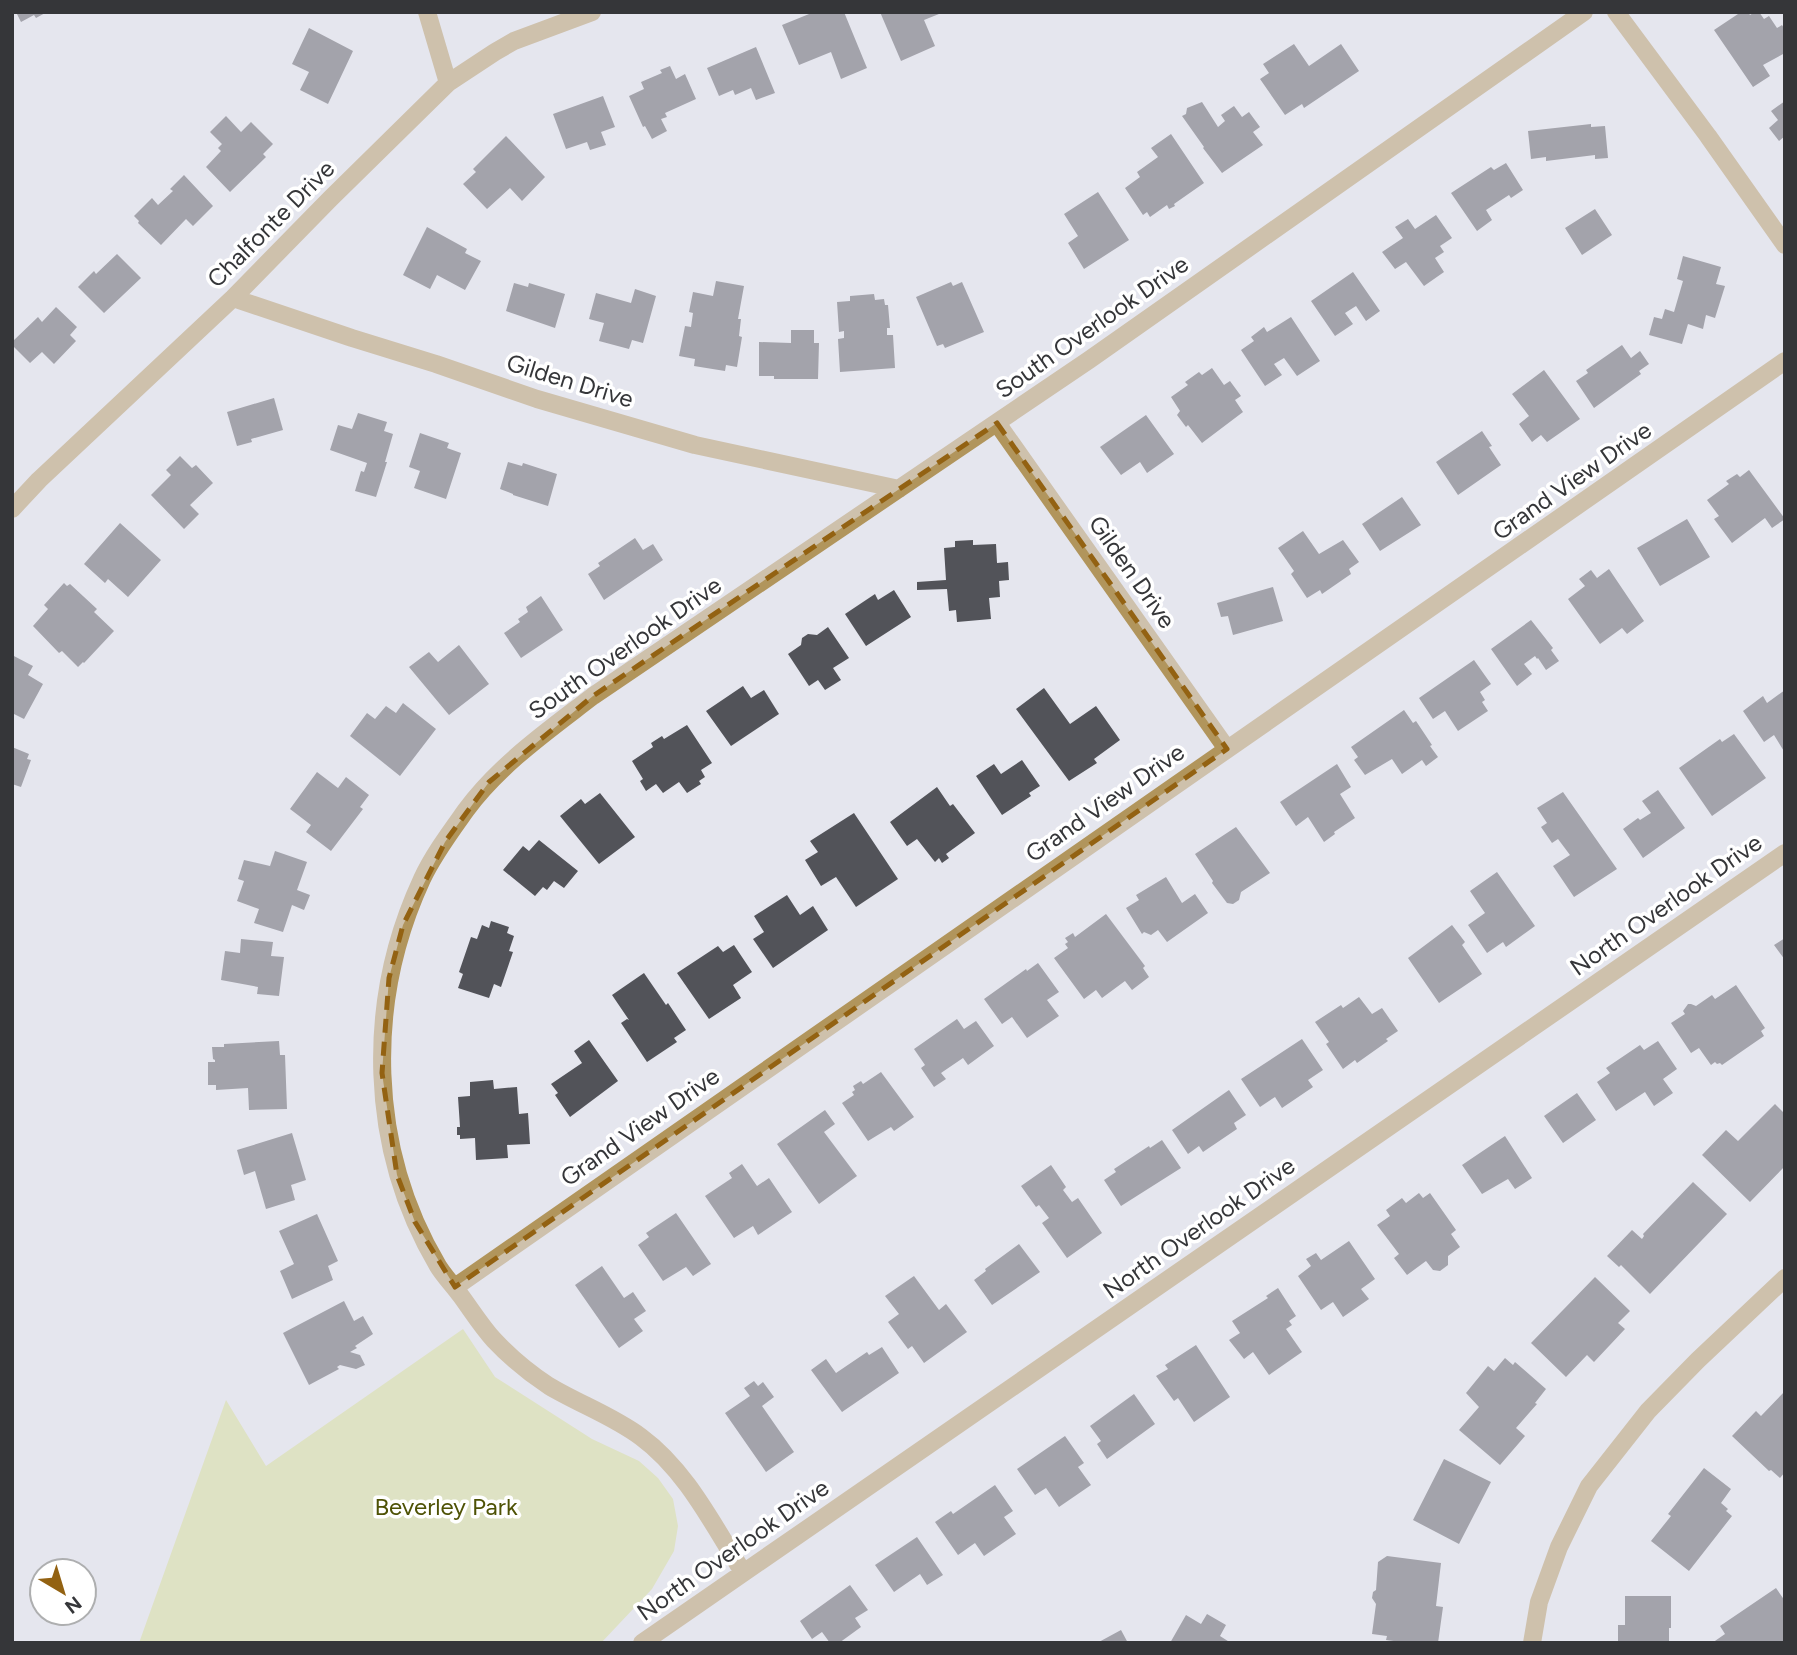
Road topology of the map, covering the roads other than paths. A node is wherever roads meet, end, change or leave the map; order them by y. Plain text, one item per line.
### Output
1 (427, 12) edge
2 (592, 12) edge
3 (1584, 12) edge
4 (1616, 12) edge
5 (448, 83) junction
6 (1785, 245) edge
7 (233, 298) junction
8 (1785, 361) edge
9 (997, 423) junction
10 (899, 489) junction
11 (12, 509) edge
12 (1227, 749) junction
13 (1785, 853) edge
14 (1785, 1278) edge
15 (455, 1287) junction
16 (743, 1572) junction
17 (642, 1643) edge
18 (1532, 1643) edge

1 - 5 street
2 - 5 street, Chalfonte Drive
3 - 9 street, South Overlook Drive
4 - 6 street
5 - 7 street, Chalfonte Drive
7 - 10 street, Gilden Drive
7 - 11 street, Chalfonte Drive
8 - 12 street, Grand View Drive
9 - 10 street, South Overlook Drive
9 - 12 street, Gilden Drive
10 - 15 street, South Overlook Drive
12 - 15 street, Grand View Drive
13 - 16 street, North Overlook Drive
14 - 18 street
15 - 16 street, South Overlook Drive
16 - 17 street, North Overlook Drive

